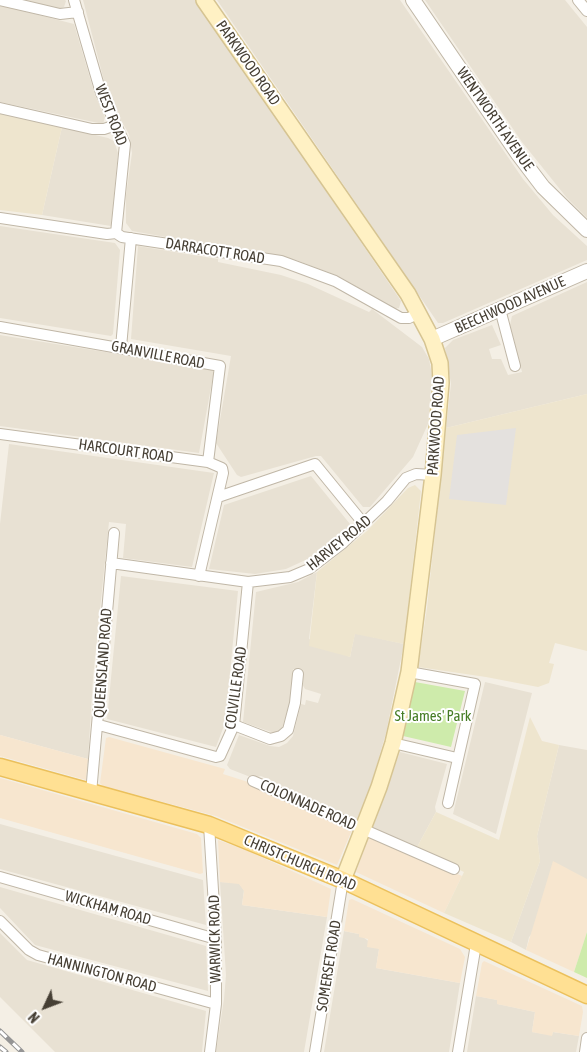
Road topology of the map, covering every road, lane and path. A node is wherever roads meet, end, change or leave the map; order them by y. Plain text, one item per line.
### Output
1 (0, 0) edge
2 (74, 0) edge
3 (204, 0) edge
4 (413, 0) edge
5 (578, 0) edge
6 (587, 11) edge
7 (78, 12) junction
8 (0, 108) edge
9 (116, 125) junction
10 (0, 218) edge
11 (587, 230) edge
12 (116, 233) junction
13 (130, 238) junction
14 (587, 271) edge
15 (500, 309) junction
16 (419, 313) junction
17 (0, 327) edge
18 (432, 339) junction
19 (121, 348) junction
20 (515, 366) dead end
21 (0, 438) edge
22 (208, 462) junction
23 (433, 475) junction
24 (218, 497) junction
25 (364, 524) junction
26 (114, 533) dead end
27 (111, 564) junction
28 (199, 576) junction
29 (248, 582) junction
30 (409, 672) junction
31 (298, 674) dead end
32 (99, 725) junction
33 (234, 725) junction
34 (393, 743) junction
35 (457, 758) junction
36 (0, 767) edge
37 (254, 781) dead end
38 (91, 793) junction
39 (448, 803) dead end
40 (209, 825) junction
41 (362, 830) junction
42 (454, 869) dead end
43 (0, 877) edge
44 (343, 880) junction
45 (0, 921) edge
46 (216, 939) junction
47 (476, 944) junction
48 (587, 995) edge
49 (216, 1004) junction
50 (587, 1038) edge
51 (210, 1052) edge
52 (315, 1052) edge
53 (458, 1052) edge
54 (584, 1052) edge

1 - 7 street
2 - 7 street, WEST ROAD
3 - 16 main road, PARKWOOD ROAD
4 - 11 street, WENTWORTH AVENUE
5 - 6 street
7 - 9 street, WEST ROAD
8 - 9 street
9 - 12 street, WEST ROAD
10 - 12 street, DARRACOTT ROAD
12 - 13 street, DARRACOTT ROAD
13 - 16 street, DARRACOTT ROAD
13 - 19 street
14 - 15 street, BEECHWOOD AVENUE
15 - 18 street, BEECHWOOD AVENUE
15 - 20 street
16 - 18 main road, PARKWOOD ROAD
17 - 19 street, GRANVILLE ROAD
18 - 23 main road, PARKWOOD ROAD
19 - 22 street, GRANVILLE ROAD
21 - 22 street, HARCOURT ROAD
22 - 24 street
23 - 25 street, HARVEY ROAD
23 - 30 main road, PARKWOOD ROAD
24 - 25 street
24 - 28 street
25 - 29 street, HARVEY ROAD
26 - 27 street, QUEENSLAND ROAD
27 - 28 street, HARVEY ROAD
27 - 32 street, QUEENSLAND ROAD
28 - 29 street, HARVEY ROAD
29 - 33 street, COLVILLE ROAD
30 - 34 main road, PARKWOOD ROAD
30 - 35 street
31 - 33 street
32 - 33 street, COLVILLE ROAD
32 - 38 street, QUEENSLAND ROAD
34 - 35 street
34 - 41 main road, PARKWOOD ROAD
35 - 39 street
36 - 38 main road, CHRISTCHURCH ROAD
37 - 41 street, COLONNADE ROAD
38 - 40 main road, CHRISTCHURCH ROAD
40 - 44 main road, CHRISTCHURCH ROAD
40 - 46 street, WARWICK ROAD
41 - 42 street, COLONNADE ROAD
41 - 44 main road, PARKWOOD ROAD
43 - 46 street, WICKHAM ROAD
44 - 47 main road, CHRISTCHURCH ROAD
44 - 52 street, SOMERSET ROAD
45 - 49 street, HANNINGTON ROAD
46 - 49 street, WARWICK ROAD
47 - 48 main road, CHRISTCHURCH ROAD
47 - 53 street
49 - 51 street, WARWICK ROAD
50 - 54 street

